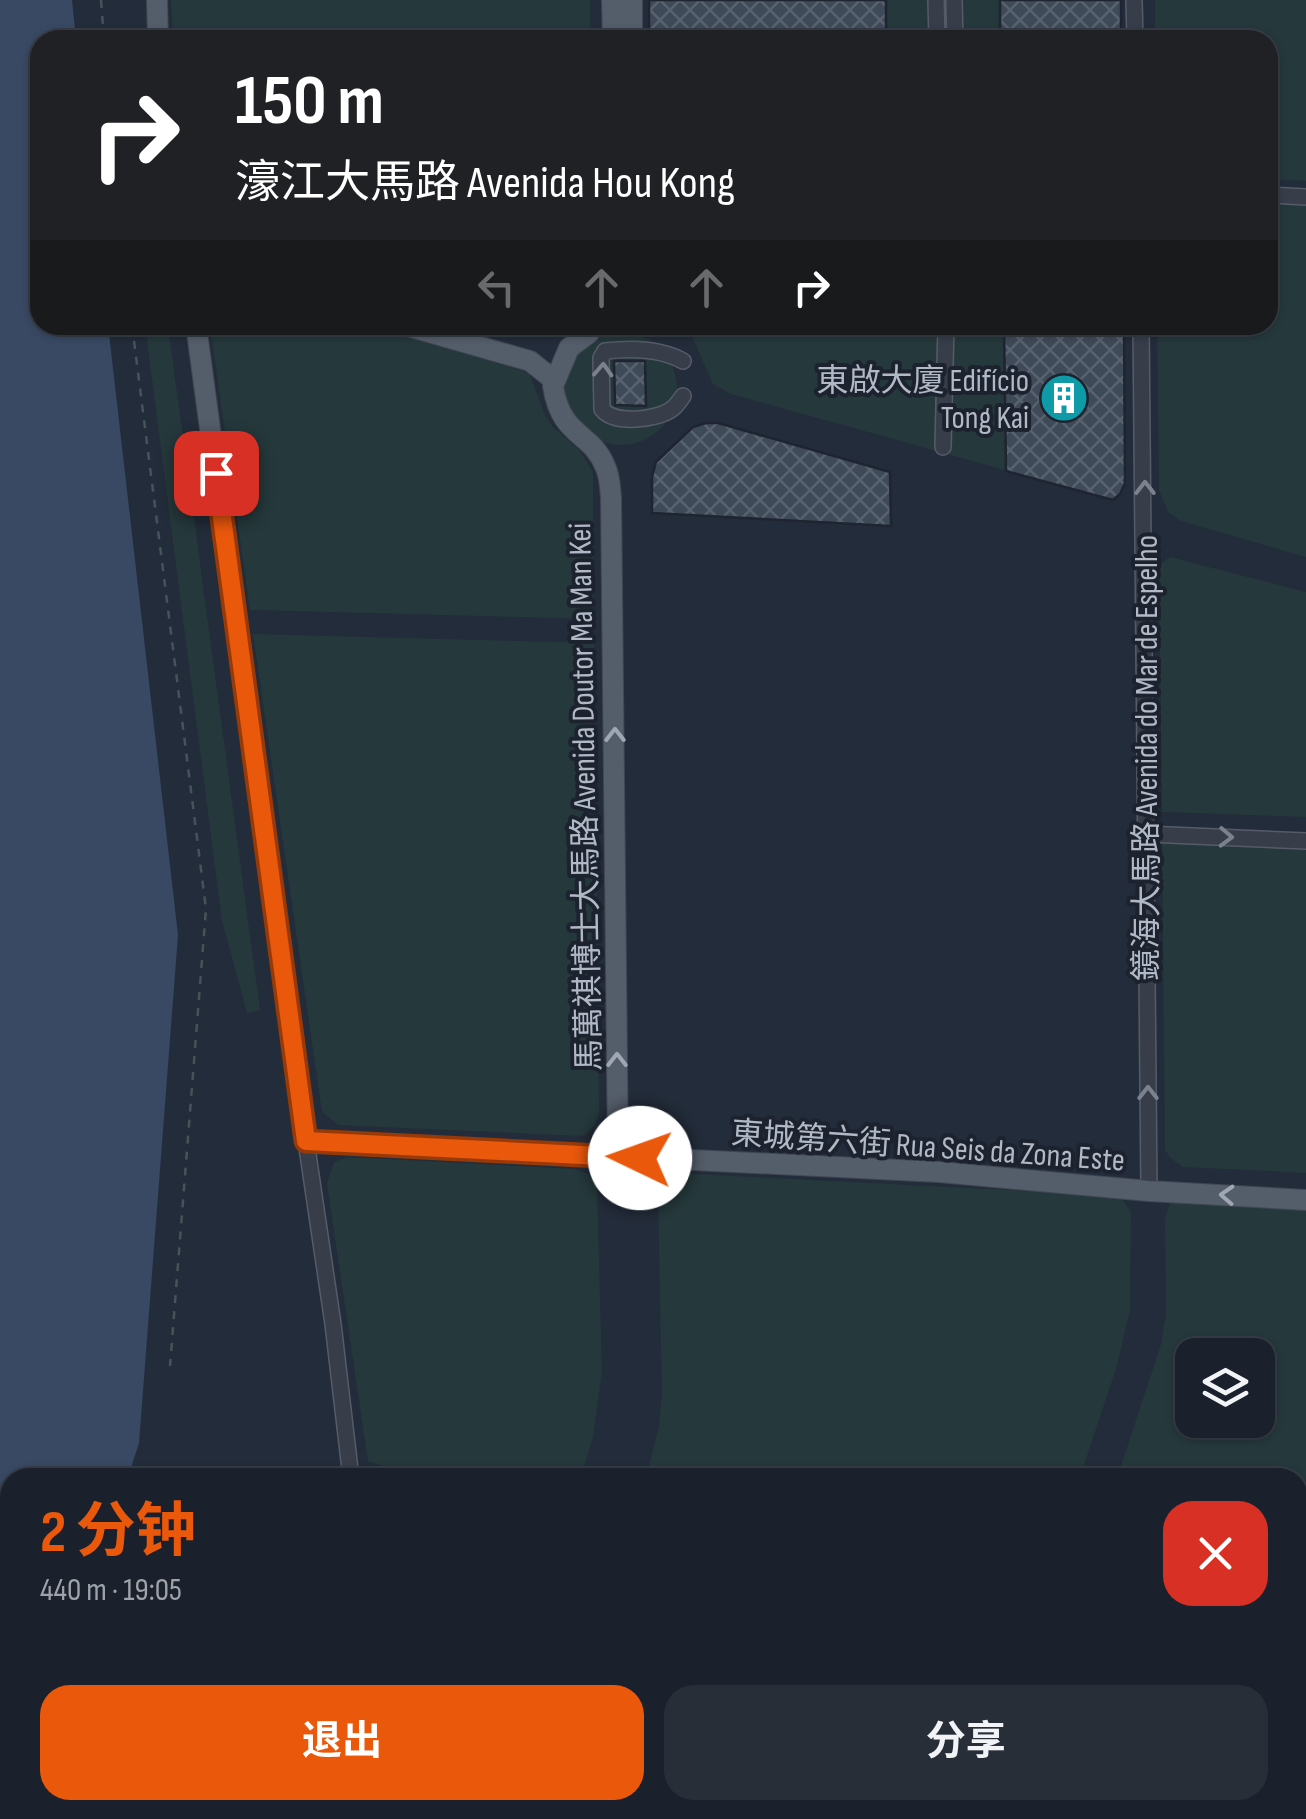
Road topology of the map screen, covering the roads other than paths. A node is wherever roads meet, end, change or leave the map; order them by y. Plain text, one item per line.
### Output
1 (157, 0) edge
2 (612, 0) edge
3 (632, 0) edge
4 (936, 0) edge
5 (954, 0) edge
6 (1134, 0) edge
7 (158, 30) edge
8 (613, 30) edge
9 (632, 30) edge
10 (937, 30) edge
11 (955, 30) edge
12 (1135, 30) edge
13 (1278, 196) edge
14 (1306, 197) edge
15 (197, 335) edge
16 (439, 335) edge
17 (584, 335) edge
18 (946, 335) edge
19 (1141, 335) edge
20 (683, 361) dead end
21 (554, 380) junction
22 (683, 396) dead end
23 (943, 447) dead end
24 (1147, 834) junction
25 (1306, 840) edge
26 (306, 1141) junction
27 (618, 1157) junction
28 (1148, 1191) junction
29 (1306, 1200) edge
30 (350, 1468) edge

1 - 7 main road
2 - 8 main road
3 - 9 main road
4 - 10 street
5 - 11 street
6 - 12 street
13 - 14 street
15 - 26 main road
16 - 21 main road
17 - 21 main road
18 - 23 street
24 -> 19 street, 鏡海大馬路 Avenida do Mar de Espelho
22 -> 20 street
27 -> 21 main road, 馬萬祺博士大馬路 Avenida Doutor Ma Man Kei
24 -> 25 street
28 -> 24 street, 鏡海大馬路 Avenida do Mar de Espelho
26 - 27 main road, 東城第六街 Rua Seis da Zona Este
26 - 30 street
27 - 28 main road, 東城第六街 Rua Seis da Zona Este
29 -> 28 main road, 東城第六街 Rua Seis da Zona Este

